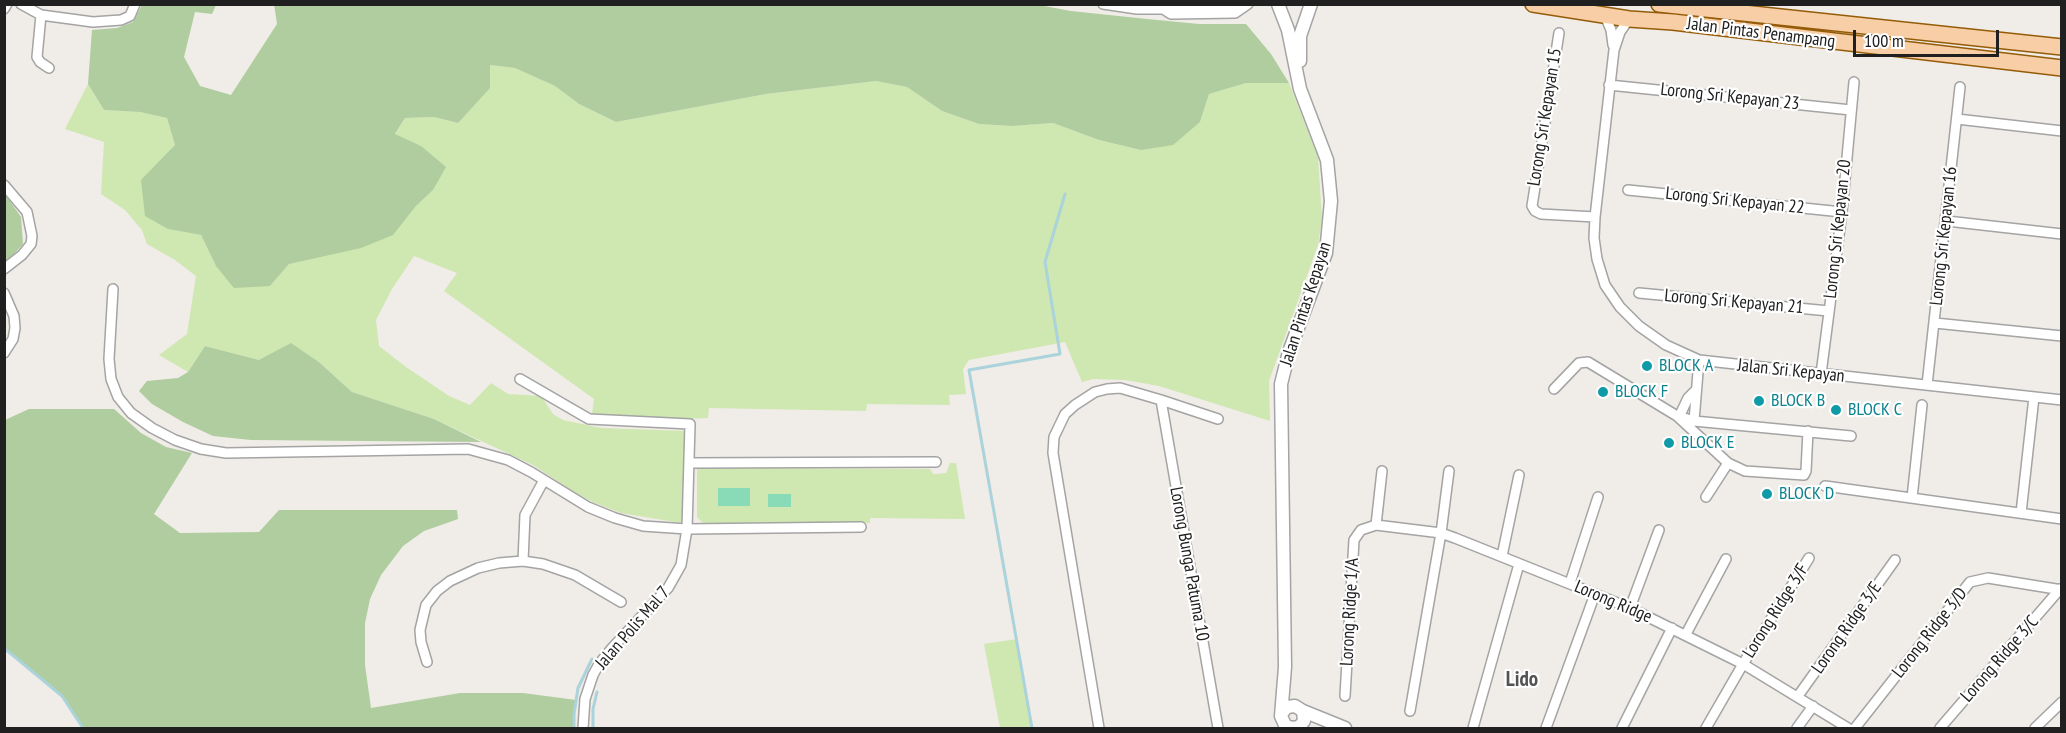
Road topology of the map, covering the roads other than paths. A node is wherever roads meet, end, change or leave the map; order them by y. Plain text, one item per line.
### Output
1 (7, 4) edge
2 (21, 4) edge
3 (135, 4) edge
4 (1103, 4) edge
5 (1238, 4) edge
6 (1248, 4) edge
7 (1278, 4) edge
8 (1311, 4) edge
9 (1533, 4) edge
10 (1664, 6) edge
11 (4, 9) edge
12 (1163, 9) junction
13 (41, 15) junction
14 (1605, 16) junction
15 (1629, 19) junction
16 (1673, 22) junction
17 (1559, 33) dead end
18 (2061, 47) edge
19 (1614, 50) junction
20 (49, 68) dead end
21 (2061, 68) edge
22 (1854, 82) dead end
23 (1609, 85) junction
24 (1960, 87) dead end
25 (1300, 89) junction
26 (1851, 110) junction
27 (1957, 119) junction
28 (2061, 130) edge
29 (4, 185) edge
30 (1628, 190) dead end
31 (1842, 212) junction
32 (1595, 217) junction
33 (1947, 221) junction
34 (2061, 234) edge
35 (4, 269) edge
36 (113, 289) dead end
37 (4, 293) edge
38 (1640, 293) dead end
39 (1829, 311) junction
40 (1935, 323) junction
41 (2061, 336) edge
42 (4, 353) edge
43 (1699, 360) junction
44 (1821, 374) junction
45 (520, 379) dead end
46 (1927, 385) junction
47 (1554, 389) dead end
48 (1696, 390) junction
49 (2034, 397) junction
50 (1161, 400) junction
51 (2061, 400) edge
52 (1922, 405) dead end
53 (1678, 416) junction
54 (1218, 419) dead end
55 (1694, 421) junction
56 (1808, 431) junction
57 (1851, 436) dead end
58 (936, 462) dead end
59 (689, 463) junction
60 (1728, 463) junction
61 (1382, 471) dead end
62 (1449, 471) dead end
63 (1519, 475) dead end
64 (544, 480) junction
65 (1825, 486) dead end
66 (1598, 497) dead end
67 (1706, 497) dead end
68 (1912, 498) junction
69 (2021, 513) junction
70 (2061, 519) edge
71 (1376, 525) junction
72 (861, 527) dead end
73 (687, 529) junction
74 (1361, 530) joint
75 (1659, 530) dead end
76 (1441, 533) junction
77 (1502, 556) junction
78 (1809, 558) dead end
79 (1726, 559) dead end
80 (1895, 560) dead end
81 (523, 561) junction
82 (1519, 564) junction
83 (1570, 583) junction
84 (2061, 589) edge
85 (1595, 594) junction
86 (621, 602) dead end
87 (1630, 608) junction
88 (1672, 628) junction
89 (1686, 634) junction
90 (427, 662) dead end
91 (1743, 664) junction
92 (1285, 667) junction
93 (1345, 696) dead end
94 (1798, 696) junction
95 (2061, 702) edge
96 (1813, 706) junction
97 (1410, 711) dead end
98 (1300, 719) edge
99 (1283, 721) edge
100 (583, 729) edge
101 (1099, 729) edge
102 (1218, 729) edge
103 (1345, 729) edge
104 (1473, 729) edge
105 (1546, 729) edge
106 (1622, 729) edge
107 (1706, 729) edge
108 (1797, 729) edge
109 (1848, 729) edge
110 (1855, 729) edge
111 (1940, 729) edge
112 (2035, 729) edge

1 - 11 street
2 - 13 street
3 - 13 street
4 - 12 street
5 - 12 street
6 - 12 street
7 - 25 street, Jalan Pintas Kepayan
8 - 25 street, Jalan Pintas Kepayan
9 - 14 main road, Jalan Pintas Penampang
10 - 16 main road
10 - 18 main road, Jalan Pintas Penampang
13 - 20 street
14 - 15 main road, Jalan Pintas Penampang
14 - 19 street, Jalan Sri Kepayan
15 - 16 main road, Jalan Pintas Penampang
15 - 19 street, Jalan Sri Kepayan
16 - 21 main road, Jalan Pintas Penampang
17 - 32 street, Lorong Sri Kepayan 15
19 - 23 street, Jalan Sri Kepayan
22 - 26 street, Lorong Sri Kepayan 20
23 - 26 street, Lorong Sri Kepayan 23
23 - 32 street, Jalan Sri Kepayan
24 - 27 street, Lorong Sri Kepayan 16
25 - 92 street, Jalan Pintas Kepayan
26 - 31 street, Lorong Sri Kepayan 20
27 - 28 street
27 - 33 street, Lorong Sri Kepayan 16
29 - 35 street
30 - 31 street, Lorong Sri Kepayan 22
31 - 39 street, Lorong Sri Kepayan 20
32 - 43 street, Jalan Sri Kepayan
33 - 34 street
33 - 40 street, Lorong Sri Kepayan 16
36 - 64 street
37 - 42 street
38 - 39 street, Lorong Sri Kepayan 21
39 - 44 street, Lorong Sri Kepayan 20
40 - 41 street
40 - 46 street, Lorong Sri Kepayan 16
43 - 44 street, Jalan Sri Kepayan
43 - 48 street
44 - 46 street, Jalan Sri Kepayan
45 - 59 street, Jalan Polis Mal 7
46 - 49 street, Jalan Sri Kepayan
47 - 53 street
48 - 53 street
48 - 55 street
49 - 51 street, Jalan Sri Kepayan
49 - 69 street
50 - 54 street
50 - 101 street
50 - 102 street, Lorong Bunga Patuma 10
52 - 68 street
53 - 55 street
53 - 60 street
55 - 56 street
56 - 57 street
56 - 60 street
58 - 59 street
59 - 73 street, Jalan Polis Mal 7
60 - 67 street
61 - 71 street
62 - 76 street
63 - 77 street
64 - 73 street
64 - 81 street
65 - 68 street
66 - 83 street
68 - 69 street
69 - 70 street
71 - 74 street, Lorong Ridge
71 - 76 street, Lorong Ridge
72 - 73 street
73 - 100 street, Jalan Polis Mal 7
74 - 93 street, Lorong Ridge 1/A
75 - 87 street
76 - 77 street, Lorong Ridge
76 - 97 street
77 - 82 street, Lorong Ridge
78 - 91 street, Lorong Ridge 3/F
79 - 89 street
80 - 94 street, Lorong Ridge 3/E
81 - 86 street
81 - 90 street
82 - 83 street, Lorong Ridge
82 - 104 street
83 - 85 street, Lorong Ridge
84 - 110 street, Lorong Ridge 3/D
84 - 111 street, Lorong Ridge 3/C
85 - 87 street, Lorong Ridge
85 - 105 street
87 - 88 street, Lorong Ridge
88 - 89 street, Lorong Ridge
88 - 106 street
89 - 91 street, Lorong Ridge
91 - 94 street, Lorong Ridge
91 - 107 street, Lorong Ridge 3/F
92 - 98 street, Jalan Pintas Kepayan
92 - 99 street, Jalan Pintas Kepayan
94 - 96 street, Lorong Ridge
95 - 112 street
96 - 108 street
96 - 109 street, Lorong Ridge
98 - 99 street
98 - 99 street
98 - 103 street

